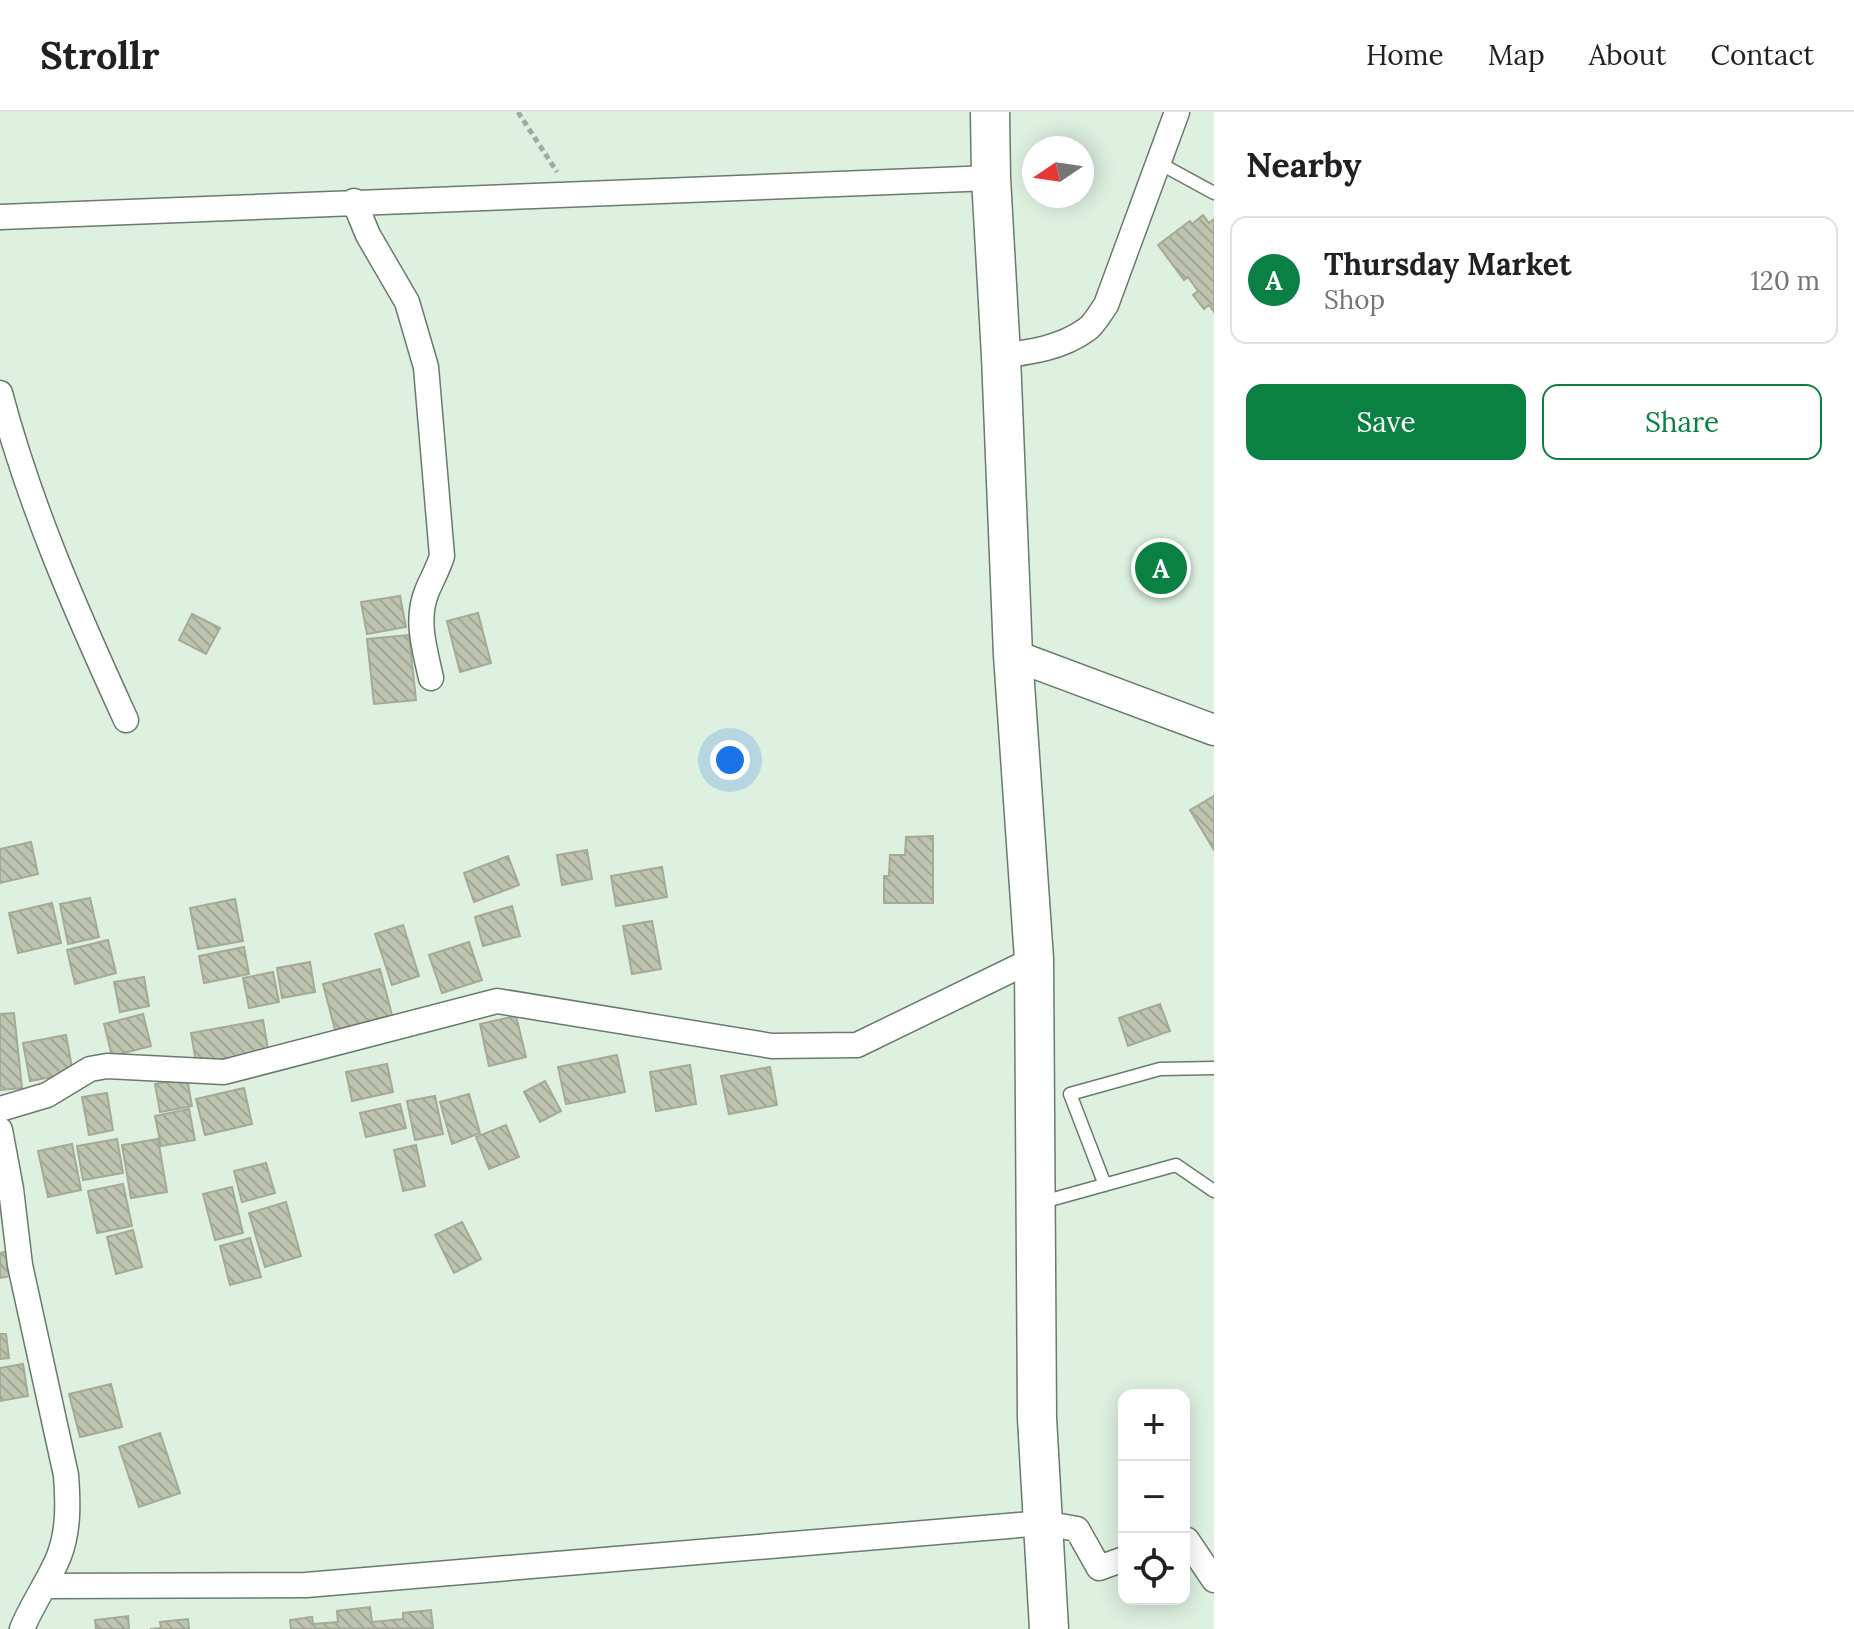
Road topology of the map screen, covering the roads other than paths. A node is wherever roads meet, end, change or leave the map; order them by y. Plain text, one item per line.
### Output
1 (990, 112) edge
2 (1177, 112) edge
3 (1159, 163) junction
4 (991, 178) junction
5 (1214, 193) edge
6 (354, 201) junction
7 (0, 217) edge
8 (1001, 356) junction
9 (0, 393) edge
10 (1013, 655) junction
11 (431, 678) dead end
12 (126, 720) dead end
13 (1210, 721) edge
14 (1034, 959) junction
15 (1214, 1068) edge
16 (0, 1109) edge
17 (0, 1130) edge
18 (1105, 1185) junction
19 (1214, 1191) edge
20 (1036, 1204) junction
21 (1043, 1523) junction
22 (1190, 1544) edge
23 (1118, 1561) edge
24 (1214, 1580) edge
25 (44, 1586) junction
26 (22, 1629) edge
27 (1049, 1629) edge

1 - 4 main road
2 - 3 street
3 - 5 lane
3 - 8 street
4 - 6 street
4 - 8 main road
6 - 7 street
6 - 11 street
8 - 10 main road
9 - 12 street
10 - 13 street
10 - 14 main road
14 - 16 street
14 - 20 main road
15 - 18 lane
17 - 25 street
18 - 19 lane
18 - 20 lane
20 - 21 main road
21 - 23 street
21 - 25 street
21 - 27 main road
22 - 24 street
25 - 26 street

